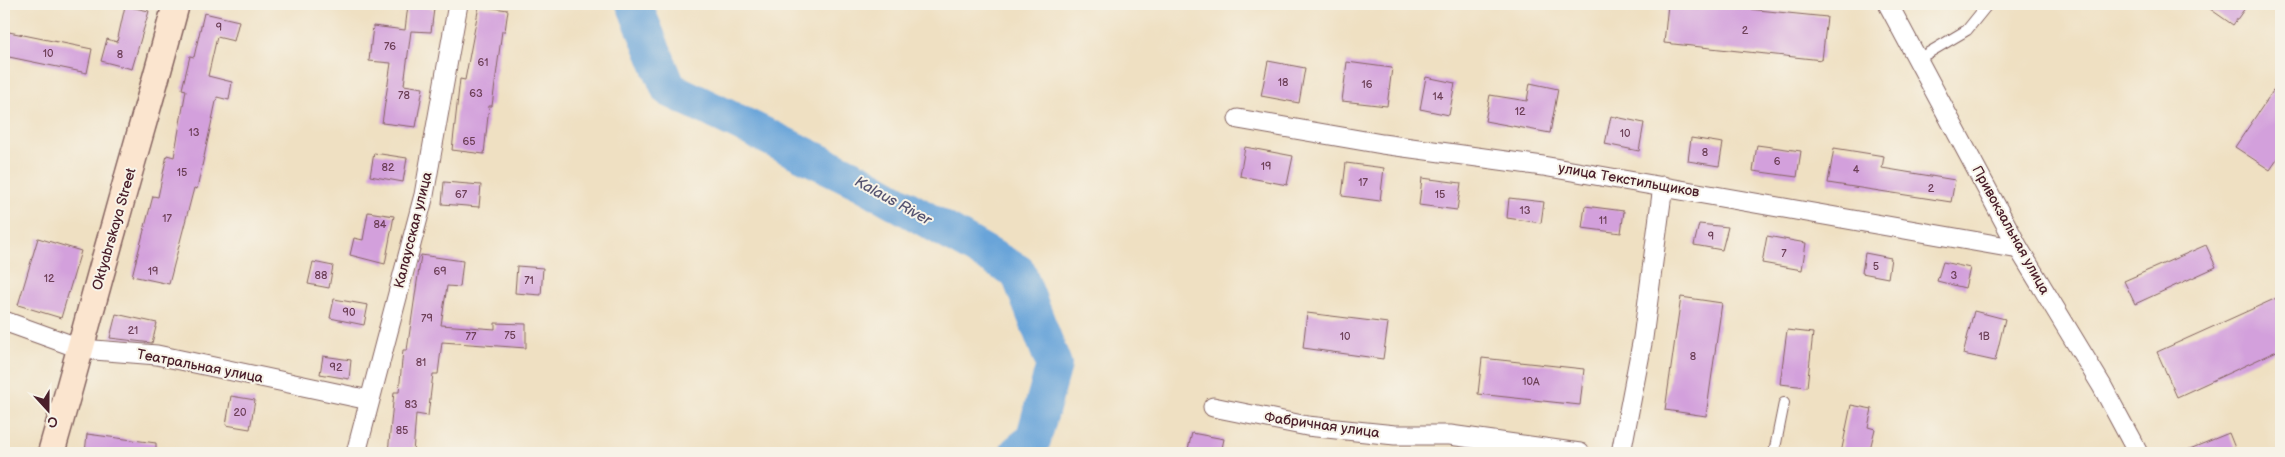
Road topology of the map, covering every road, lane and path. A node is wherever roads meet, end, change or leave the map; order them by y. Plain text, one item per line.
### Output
1 (176, 4) edge
2 (458, 4) edge
3 (1888, 4) edge
4 (1988, 4) edge
5 (1918, 59) junction
6 (1238, 119) dead end
7 (1663, 186) junction
8 (2019, 249) junction
9 (4, 321) edge
10 (82, 349) junction
11 (369, 400) junction
12 (1784, 403) dead end
13 (1213, 408) dead end
14 (51, 453) edge
15 (356, 453) edge
16 (1580, 453) edge
17 (1621, 453) edge
18 (1774, 453) edge
19 (2138, 453) edge

1 - 10 main road, Oktyabrskaya Street
2 - 11 street, Калаусская улица
3 - 5 street, Привокзальная улица
4 - 5 lane
5 - 8 street, Привокзальная улица
6 - 7 street, улица Текстильщиков
7 - 8 street, улица Текстильщиков
7 - 17 street
8 - 19 street, Привокзальная улица
9 - 10 street, Театральная улица
10 - 11 street, Театральная улица
10 - 14 main road, Oktyabrskaya Street
11 - 15 street, Калаусская улица
12 - 18 lane
13 - 16 street, Фабричная улица

